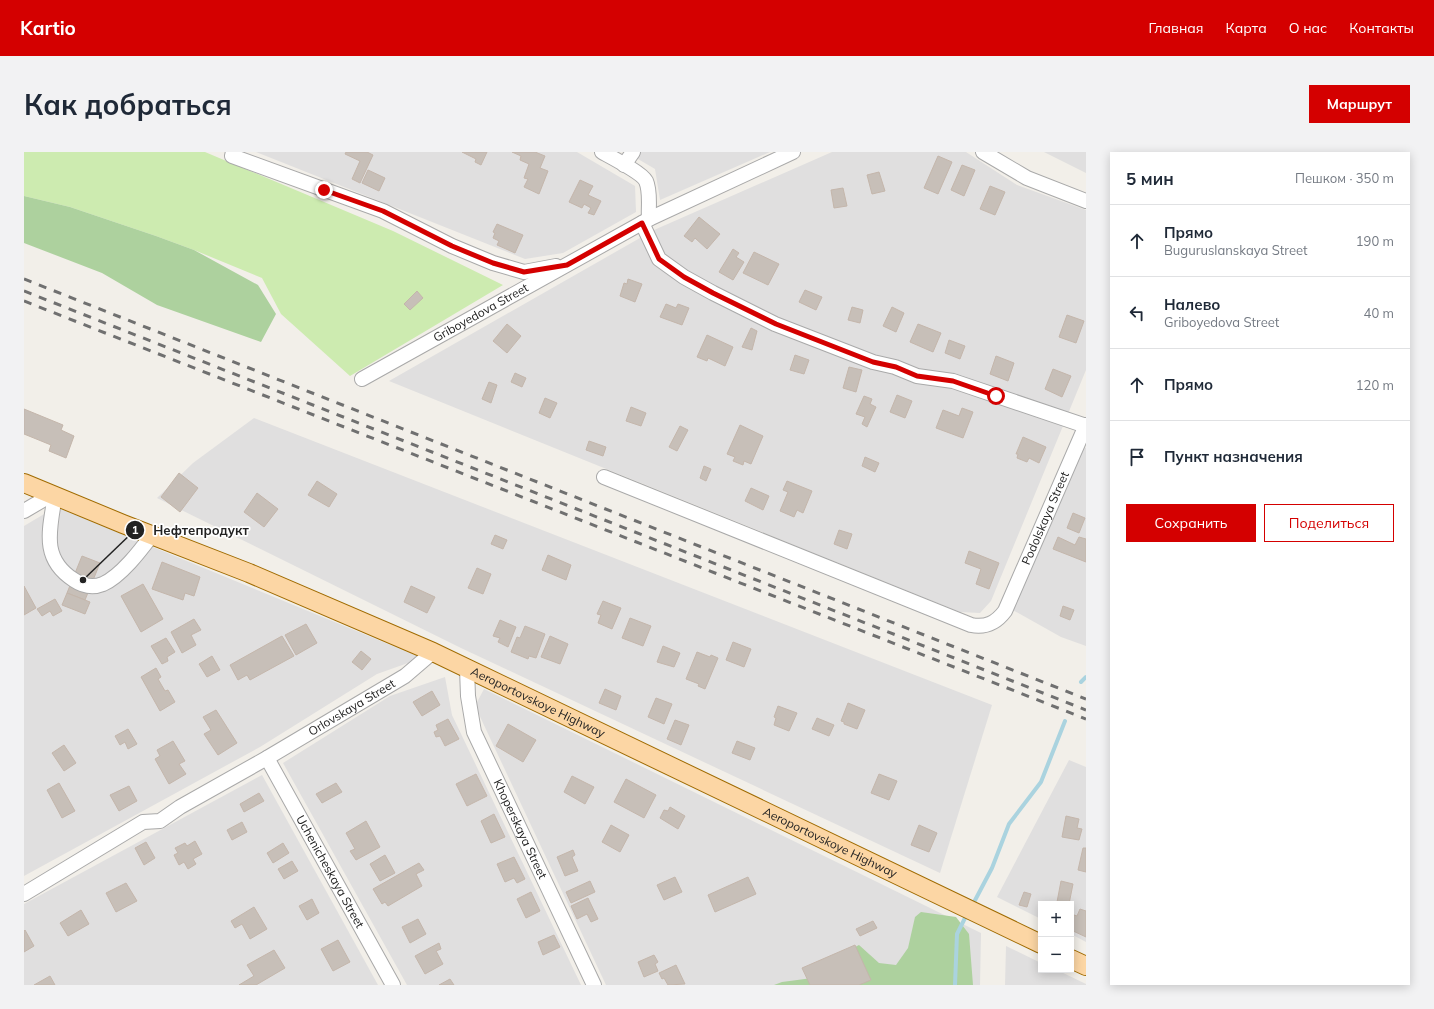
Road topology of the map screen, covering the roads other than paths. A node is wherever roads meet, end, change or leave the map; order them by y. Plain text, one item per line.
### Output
1 (234, 152) edge
2 (602, 152) edge
3 (633, 152) edge
4 (983, 152) edge
5 (790, 153) edge
6 (624, 165) junction
7 (1086, 201) edge
8 (645, 221) junction
9 (567, 265) junction
10 (362, 379) dead end
11 (1086, 426) edge
12 (604, 477) dead end
13 (24, 483) edge
14 (54, 494) junction
15 (24, 511) edge
16 (152, 535) junction
17 (433, 652) junction
18 (466, 668) junction
19 (267, 758) junction
20 (24, 894) edge
21 (1038, 943) edge
22 (1074, 960) edge
23 (1086, 966) edge
24 (393, 985) edge
25 (594, 985) edge

1 - 9 street
2 - 6 street
3 - 6 street
4 - 7 street
5 - 8 street, Griboyedova Street
6 - 8 street
8 - 9 street, Griboyedova Street
8 - 11 street
9 - 10 street, Griboyedova Street
11 - 12 street, Podolskaya Street
13 - 14 main road, Aeroportovskoye Highway
14 - 15 street
14 - 16 main road, Aeroportovskoye Highway
14 - 16 street
16 - 17 main road, Aeroportovskoye Highway
17 - 18 main road, Aeroportovskoye Highway
17 - 19 street, Orlovskaya Street
18 - 21 main road, Aeroportovskoye Highway
18 - 25 street, Khoperskaya Street
19 - 20 street, Orlovskaya Street
19 - 24 street, Uchenicheskaya Street
22 - 23 main road

